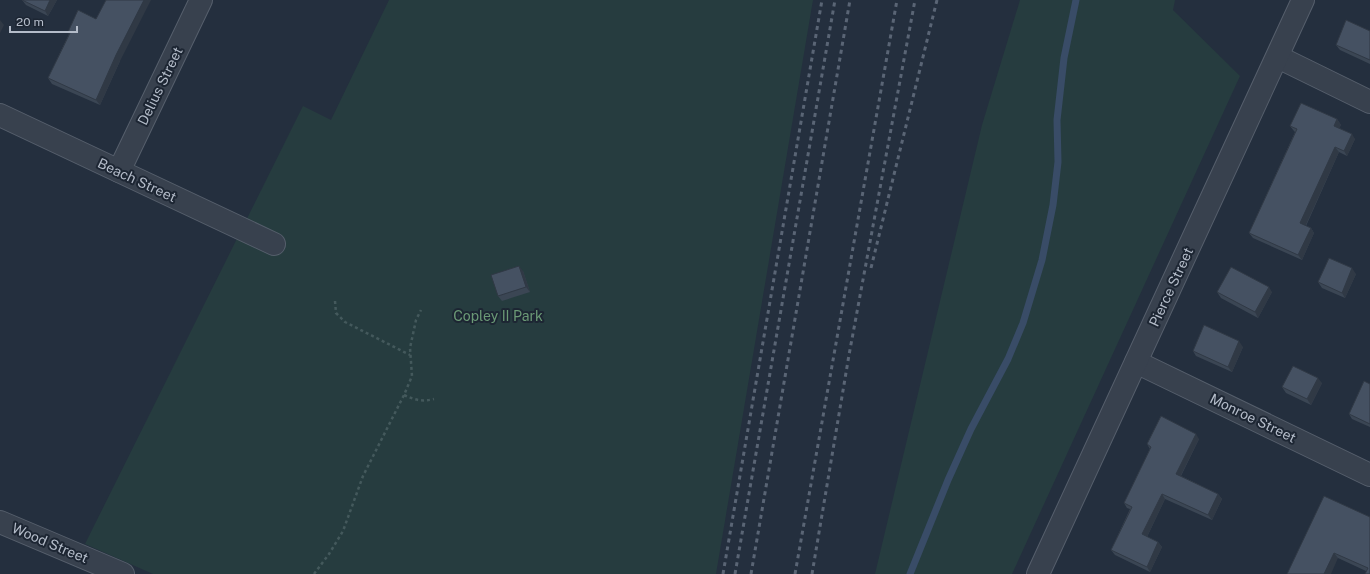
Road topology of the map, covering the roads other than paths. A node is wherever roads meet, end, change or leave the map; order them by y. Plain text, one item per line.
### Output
1 (201, 0) edge
2 (1303, 0) edge
3 (1278, 57) junction
4 (1370, 102) edge
5 (0, 115) edge
6 (119, 171) junction
7 (274, 244) dead end
8 (1136, 362) junction
9 (1370, 475) edge
10 (0, 522) edge
11 (123, 574) edge
12 (1038, 574) edge

1 - 6 street, Delius Street
2 - 3 street, Pierce Street
3 - 4 street
3 - 8 street, Pierce Street
5 - 6 street, Beach Street
6 - 7 street, Beach Street
8 - 9 street, Monroe Street
8 - 12 street, Pierce Street
10 - 11 street, Wood Street

